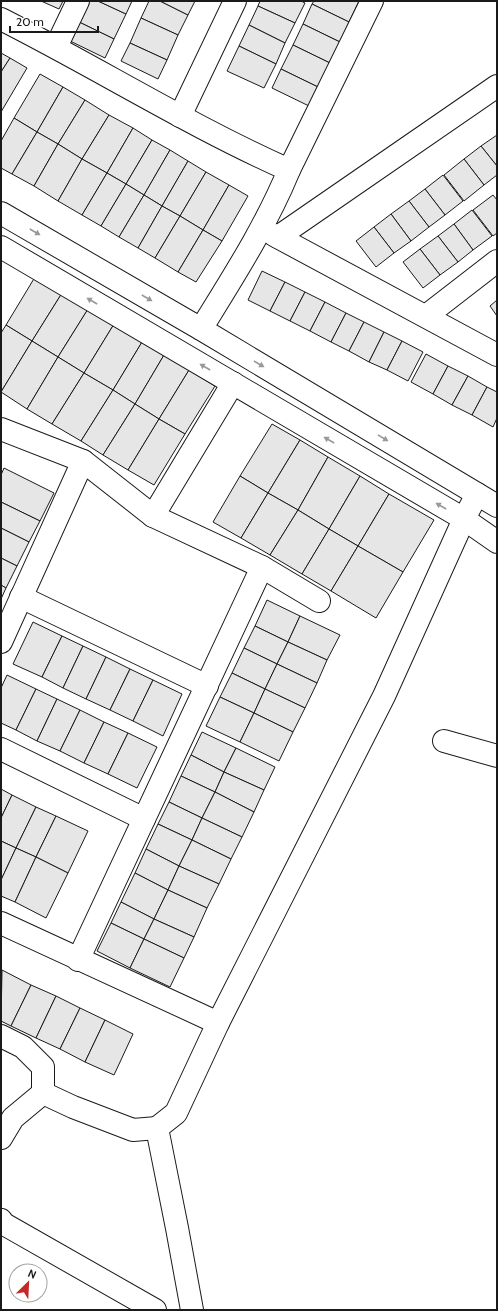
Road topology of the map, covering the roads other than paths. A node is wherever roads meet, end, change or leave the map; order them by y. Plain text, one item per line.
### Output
1 (78, 1) edge
2 (235, 1) edge
3 (372, 1) edge
4 (1, 19) edge
5 (56, 47) junction
6 (497, 86) edge
7 (180, 116) junction
8 (290, 170) junction
9 (1, 213) edge
10 (1, 247) edge
11 (497, 261) edge
12 (426, 316) junction
13 (201, 329) junction
14 (497, 355) edge
15 (232, 383) junction
16 (1, 429) edge
17 (83, 461) junction
18 (477, 494) junction
19 (497, 506) edge
20 (153, 516) junction
21 (464, 519) junction
22 (497, 542) edge
23 (262, 567) junction
24 (21, 597) junction
25 (319, 601) dead end
26 (1, 642) edge
27 (206, 686) junction
28 (444, 741) dead end
29 (1, 749) edge
30 (497, 756) edge
31 (144, 819) junction
32 (1, 923) edge
33 (78, 960) junction
34 (218, 1023) junction
35 (1, 1036) edge
36 (43, 1093) junction
37 (157, 1128) junction
38 (1, 1138) edge
39 (1, 1220) edge
40 (155, 1310) edge
41 (192, 1310) edge

1 - 5 street
2 - 7 street
3 - 8 street
4 - 5 street
5 - 7 street
6 - 12 street
7 - 8 street
8 - 13 street
9 -> 13 street
15 -> 10 street
11 - 12 street
12 - 14 street
13 -> 18 street
15 - 20 street
21 -> 15 street
16 - 17 street
17 - 20 street
17 - 24 street
18 - 19 street
18 - 21 street
20 - 23 street
21 - 22 street
21 - 34 street
23 - 25 street
23 - 27 street
24 - 26 street
24 - 27 street
27 - 31 street
28 - 30 street
29 - 31 street
31 - 33 street
32 - 33 street
33 - 34 street
34 - 37 street
35 - 36 street
36 - 37 street
36 - 38 street
37 - 41 street
39 - 40 street

